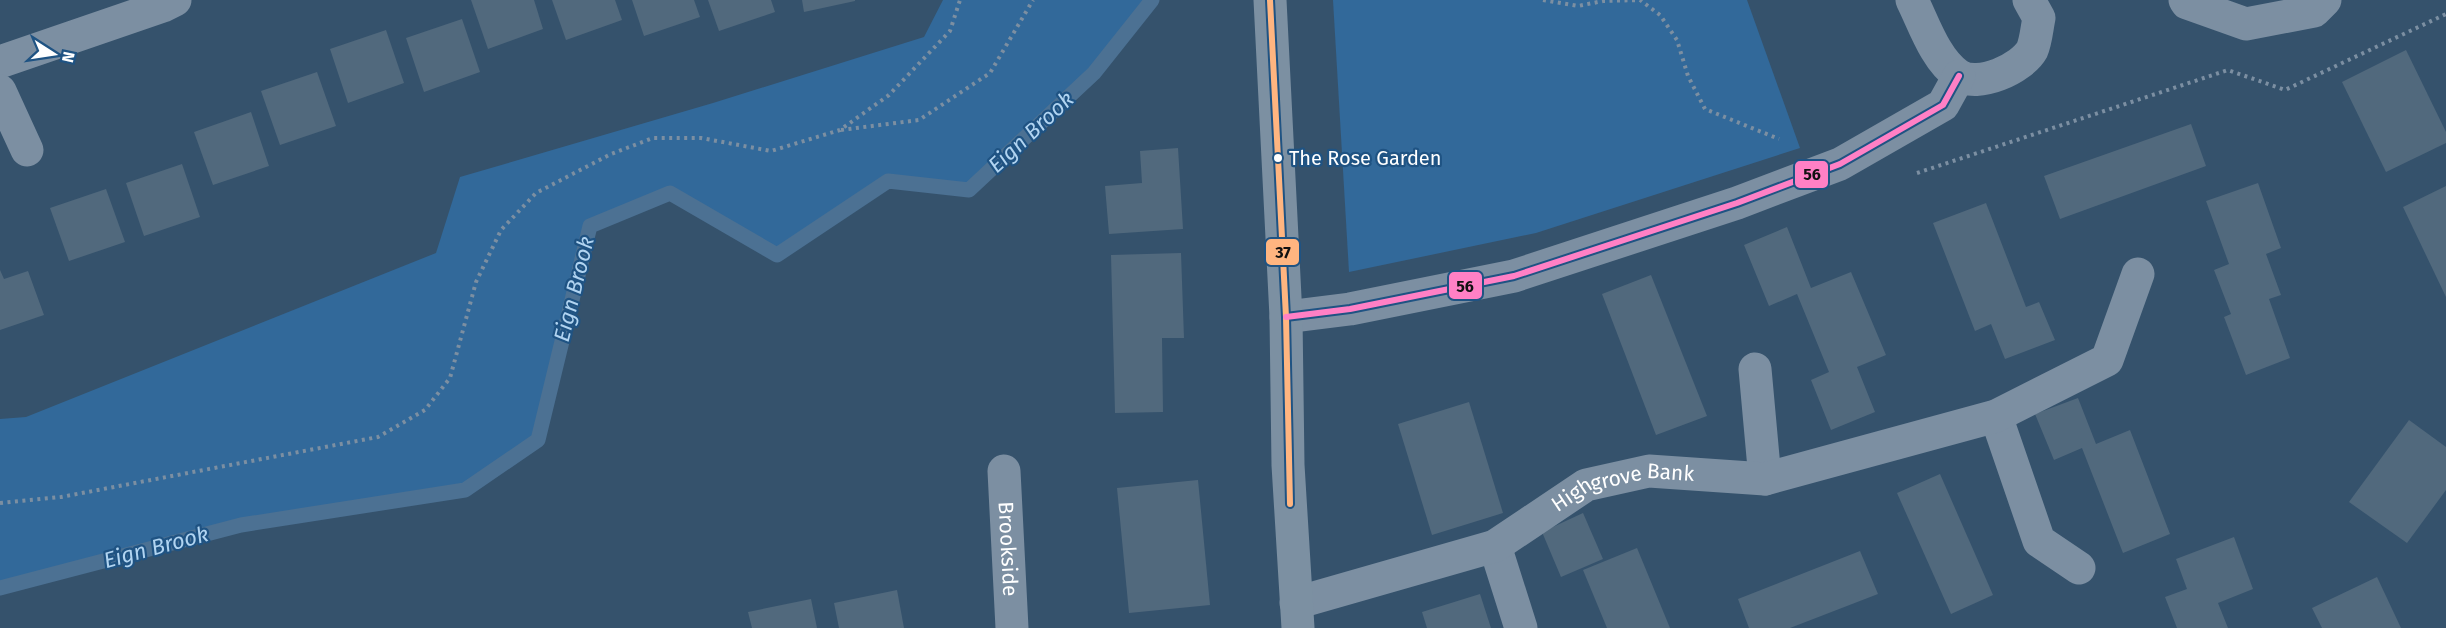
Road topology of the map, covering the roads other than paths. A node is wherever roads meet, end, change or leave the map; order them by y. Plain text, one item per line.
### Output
1 (175, 0) edge
2 (1270, 0) edge
3 (1912, 0) edge
4 (2029, 0) edge
5 (2185, 0) edge
6 (2325, 0) edge
7 (0, 62) edge
8 (1959, 76) junction
9 (0, 91) edge
10 (27, 150) dead end
11 (2138, 274) dead end
12 (1286, 317) junction
13 (1755, 369) dead end
14 (1996, 416) junction
15 (1004, 471) dead end
16 (1765, 479) junction
17 (1495, 546) junction
18 (2079, 568) dead end
19 (1297, 616) edge
20 (1012, 628) edge
21 (1521, 628) edge

1 - 7 street
2 - 12 highway
3 - 8 street
4 - 8 street
5 - 6 street
8 - 12 street
9 - 10 street
11 - 14 street, Highgrove Bank
12 - 19 highway
13 - 16 street
14 - 16 street, Highgrove Bank
14 - 18 street
15 - 20 street, Brookside
16 - 17 street, Highgrove Bank
17 - 19 street, Highgrove Bank
17 - 21 street

